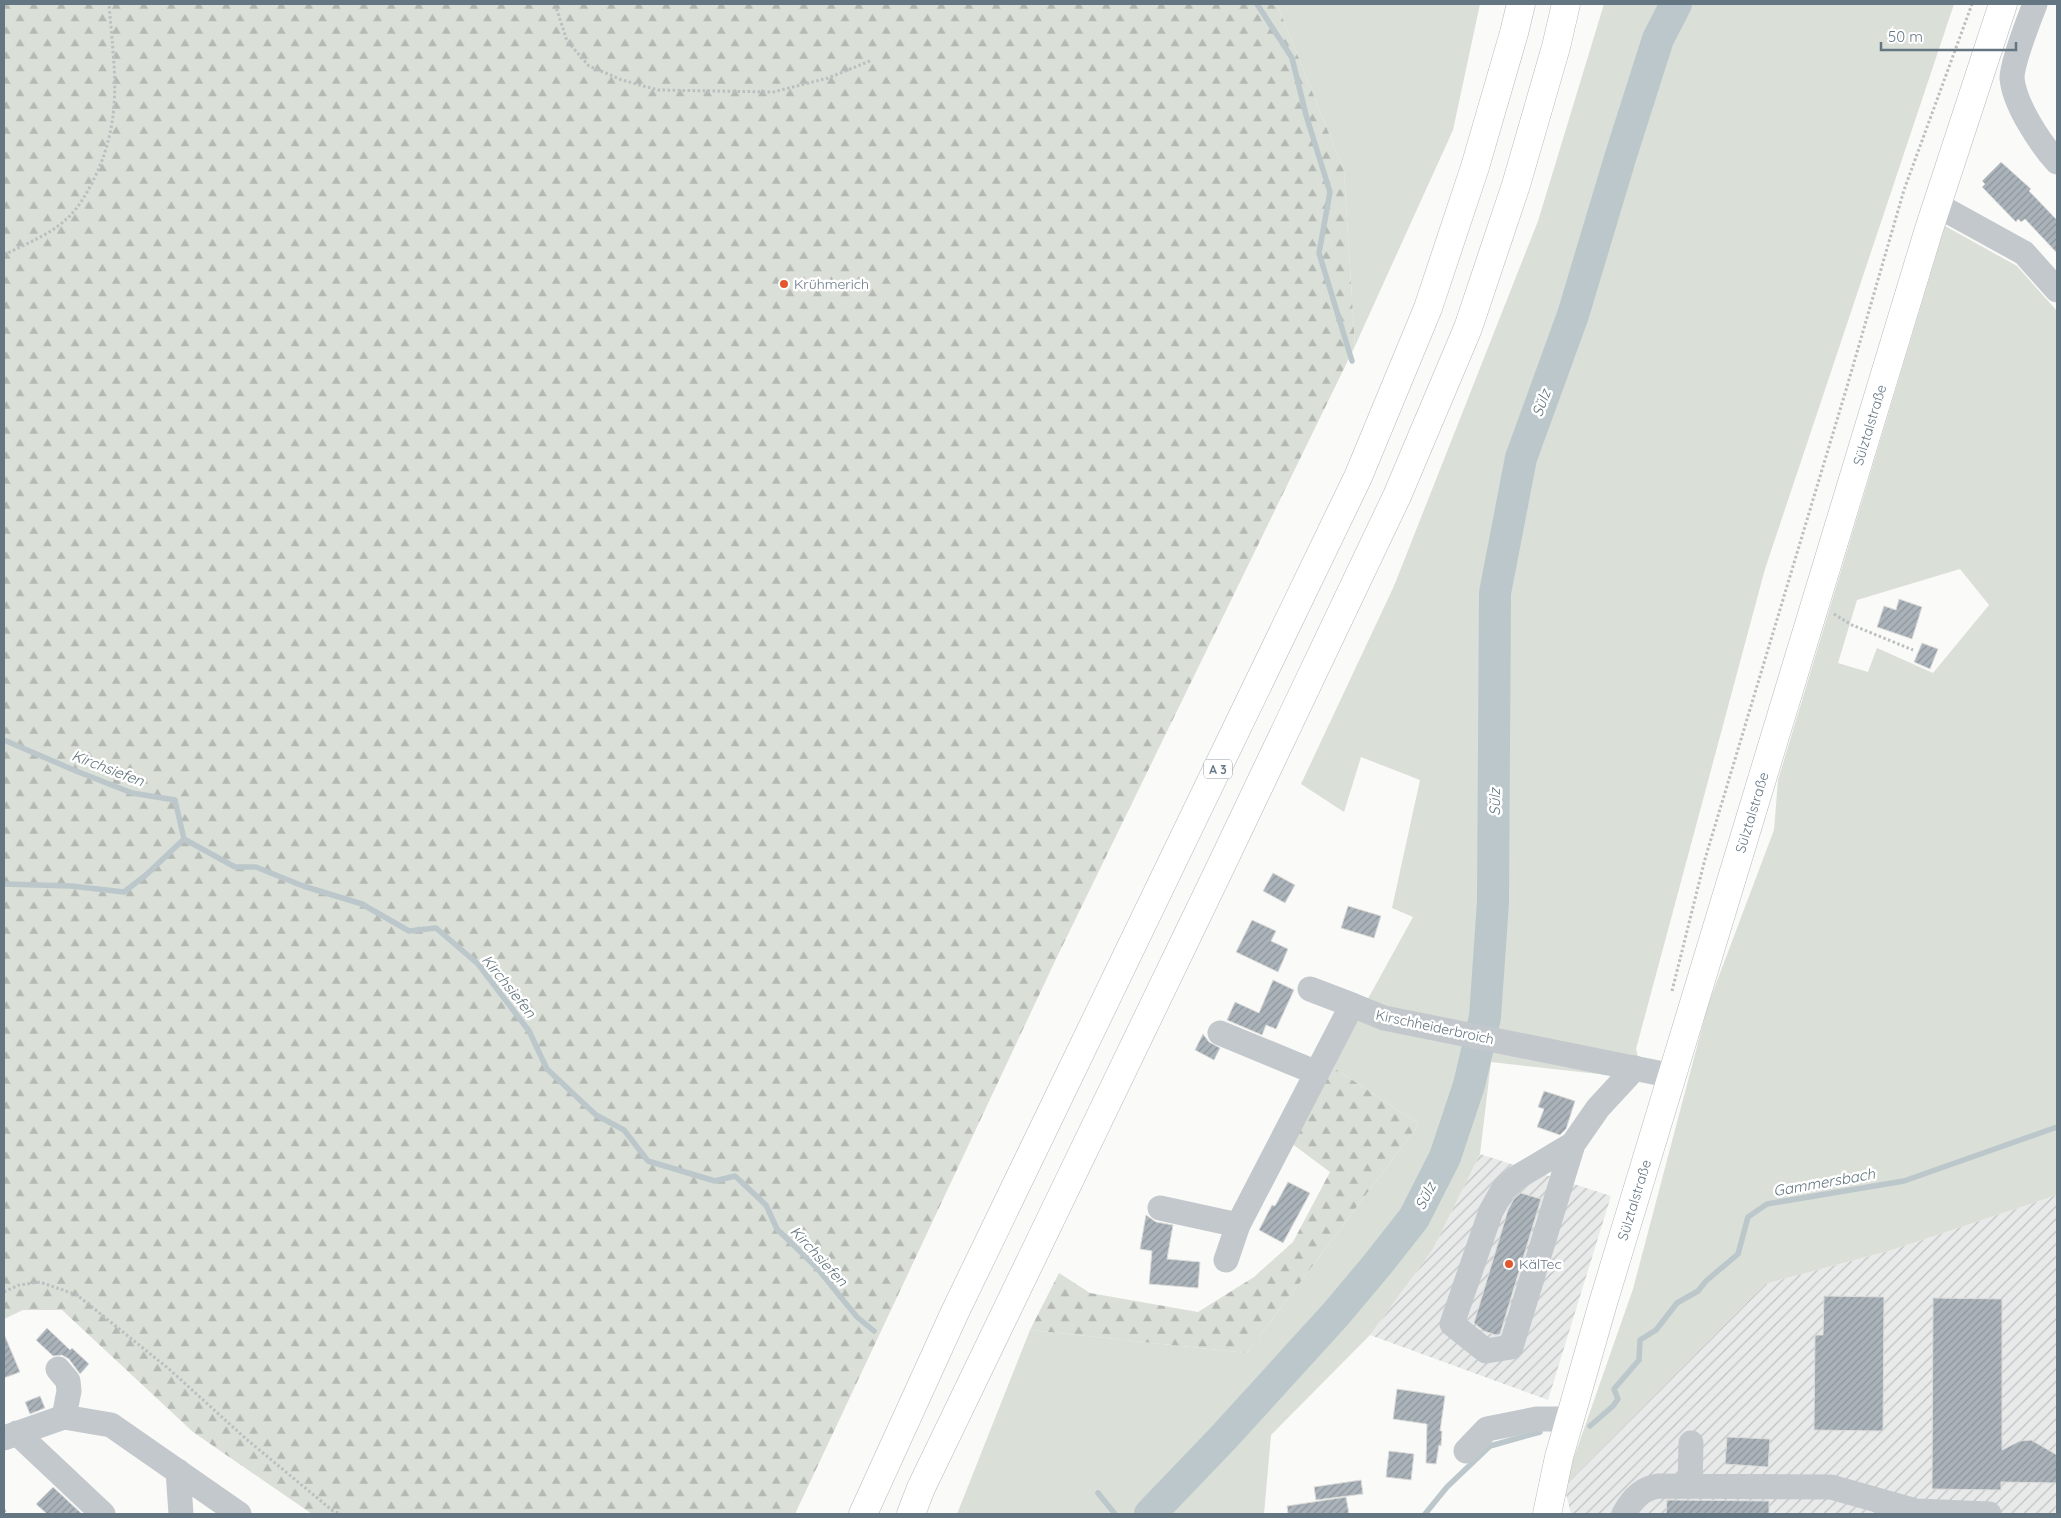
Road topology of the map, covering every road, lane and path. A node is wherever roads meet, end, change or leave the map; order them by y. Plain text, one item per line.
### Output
1 (109, 4) edge
2 (555, 4) edge
3 (1521, 4) edge
4 (1566, 4) edge
5 (1972, 4) edge
6 (2003, 4) edge
7 (2035, 4) edge
8 (870, 61) dead end
9 (2057, 162) edge
10 (1933, 217) junction
11 (4, 255) edge
12 (2057, 290) edge
13 (1816, 603) junction
14 (1913, 650) dead end
15 (1310, 989) dead end
16 (1671, 994) dead end
17 (1352, 1005) junction
18 (1220, 1033) dead end
19 (1635, 1068) junction
20 (1317, 1073) junction
21 (1673, 1076) junction
22 (1574, 1144) junction
23 (1160, 1208) dead end
24 (1238, 1225) junction
25 (1226, 1260) dead end
26 (4, 1292) edge
27 (58, 1369) dead end
28 (64, 1417) junction
29 (1570, 1419) junction
30 (11, 1436) edge
31 (1691, 1442) dead end
32 (1466, 1450) dead end
33 (178, 1471) junction
34 (1690, 1486) junction
35 (218, 1507) edge
36 (4, 1510) edge
37 (6, 1514) edge
38 (103, 1514) edge
39 (181, 1514) edge
40 (239, 1514) edge
41 (341, 1514) edge
42 (863, 1514) edge
43 (911, 1514) edge
44 (1547, 1514) edge
45 (1624, 1514) edge
46 (1989, 1514) edge

1 - 11 path
2 - 8 path
3 - 42 main road, A 3
4 - 43 main road
5 - 16 path
6 - 10 main road, Sülztalstraße
7 - 9 street
10 - 12 street
10 - 13 main road, Sülztalstraße
13 - 14 path
13 - 21 main road, Sülztalstraße
15 - 17 street, Kirschheiderbroich
17 - 19 street, Kirschheiderbroich
17 - 20 street
18 - 20 street
19 - 21 street, Kirschheiderbroich
19 - 22 street
20 - 24 street
21 - 29 main road, Sülztalstraße
22 - 22 street
23 - 24 street
24 - 25 street
26 - 41 path
27 - 28 street
28 - 30 street
28 - 33 street
29 - 32 street
29 - 44 main road, Sülztalstraße
30 - 38 street
31 - 34 street
33 - 35 street
33 - 39 street
34 - 45 street
34 - 46 street
35 - 40 street
36 - 37 path

